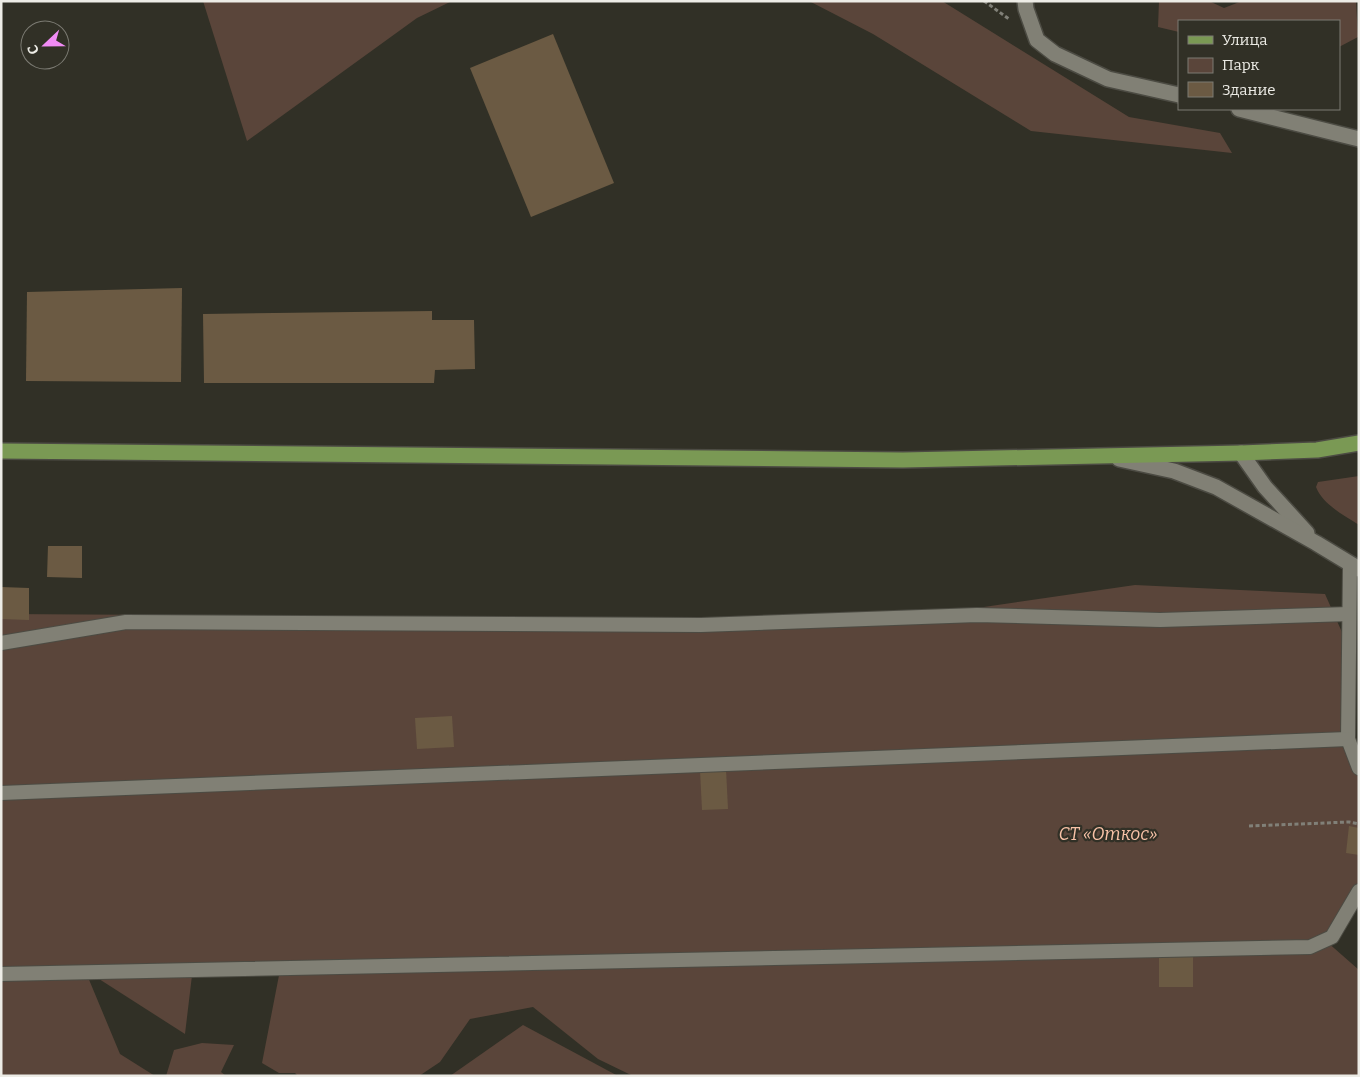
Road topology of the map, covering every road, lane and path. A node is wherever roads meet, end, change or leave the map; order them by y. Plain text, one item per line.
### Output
1 (1025, 1) edge
2 (1178, 95) edge
3 (1243, 110) edge
4 (1359, 139) edge
5 (1359, 443) edge
6 (1, 451) edge
7 (1241, 453) junction
8 (1108, 456) junction
9 (1316, 543) junction
10 (1354, 566) edge
11 (1349, 614) junction
12 (1, 643) edge
13 (1348, 739) junction
14 (1359, 768) edge
15 (1, 793) edge
16 (1359, 824) edge
17 (1249, 826) dead end
18 (1359, 892) edge
19 (1, 974) edge

1 - 2 main road
3 - 4 main road
5 - 7 main road
6 - 8 main road
7 - 8 main road
7 - 9 main road
8 - 9 main road
9 - 10 main road
10 - 11 lane
11 - 12 lane
11 - 13 lane
13 - 14 lane
13 - 15 lane
16 - 17 path
18 - 19 lane

